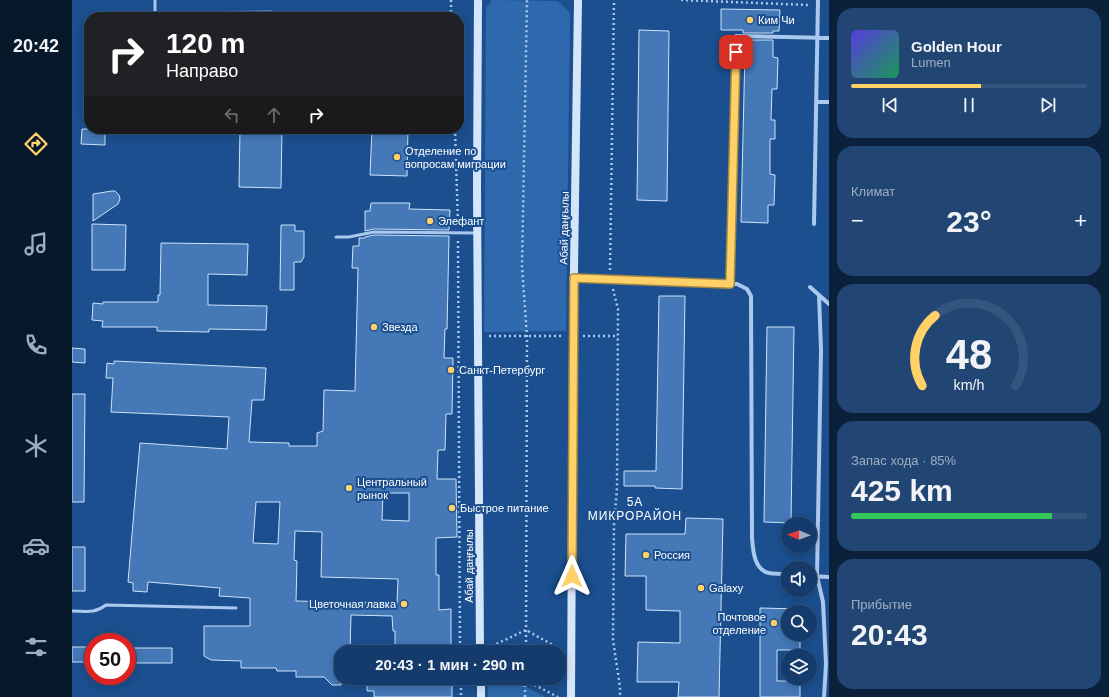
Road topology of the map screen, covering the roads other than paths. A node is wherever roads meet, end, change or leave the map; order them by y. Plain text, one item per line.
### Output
1 (155, 0) edge
2 (478, 0) edge
3 (578, 0) edge
4 (818, 0) edge
5 (155, 12) edge
6 (817, 38) junction
7 (829, 38) edge
8 (816, 102) junction
9 (829, 102) edge
10 (814, 224) dead end
11 (477, 233) junction
12 (336, 236) dead end
13 (574, 278) junction
14 (730, 284) junction
15 (810, 287) dead end
16 (820, 295) junction
17 (829, 304) edge
18 (781, 574) edge
19 (817, 576) junction
20 (829, 577) edge
21 (236, 608) dead end
22 (72, 611) edge
23 (480, 645) edge
24 (828, 664) edge
25 (480, 685) edge
26 (481, 697) edge
27 (571, 697) edge
28 (824, 697) edge

1 - 5 lane
2 - 11 main road, Абай даңғылы
3 - 13 main road, Абай даңғылы
4 - 6 street
6 - 7 street
6 - 8 street
6 - 14 street
8 - 9 street
8 - 10 street
11 - 12 lane
11 - 23 main road, Абай даңғылы
13 - 14 street
13 - 27 main road, Абай даңғылы
14 - 18 street
15 - 16 street
16 - 17 street
16 - 19 street
19 - 20 street
19 - 24 street
21 - 22 lane
24 - 28 street
25 - 26 main road

